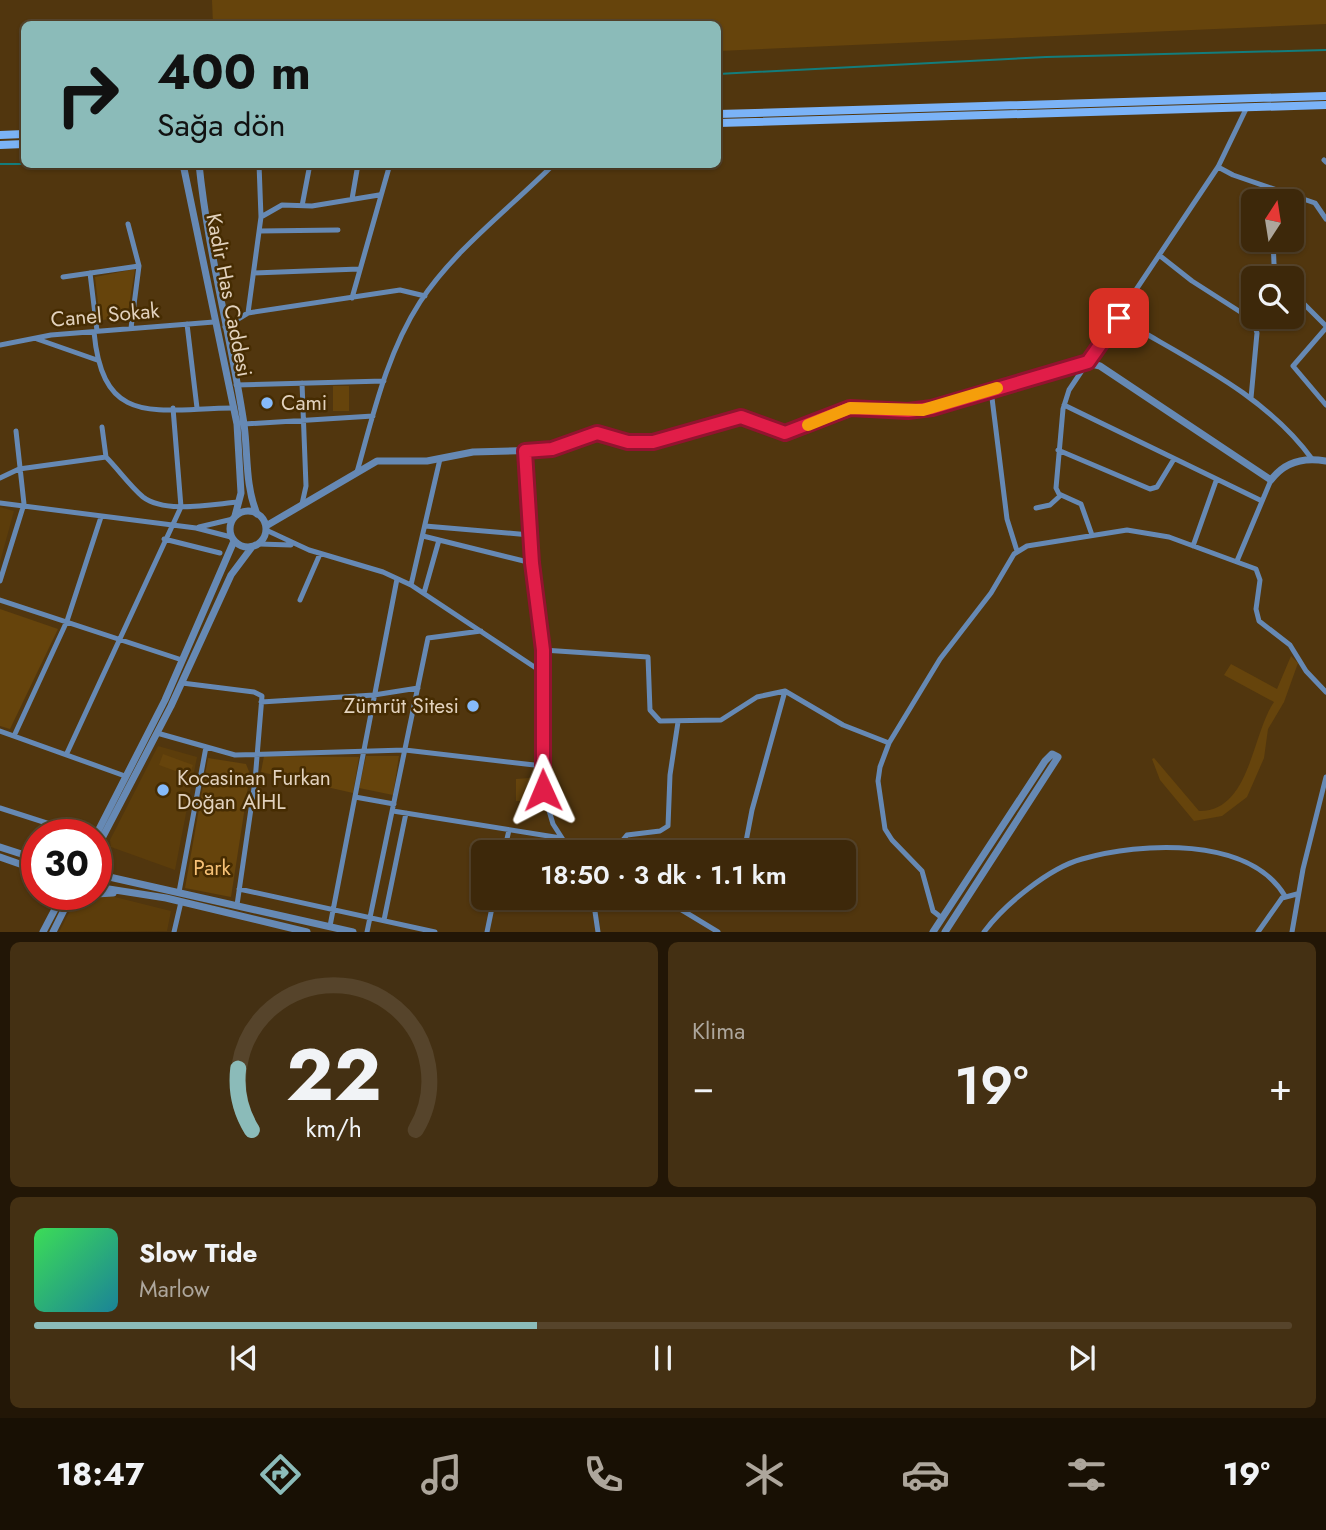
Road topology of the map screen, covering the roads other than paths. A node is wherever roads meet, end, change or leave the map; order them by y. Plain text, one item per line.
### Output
1 (1326, 96) edge
2 (1326, 105) edge
3 (1247, 107) junction
4 (721, 114) edge
5 (721, 123) edge
6 (21, 134) edge
7 (0, 135) edge
8 (21, 144) edge
9 (0, 145) edge
10 (1218, 167) junction
11 (184, 168) edge
12 (199, 168) edge
13 (259, 168) edge
14 (309, 168) edge
15 (357, 168) edge
16 (389, 168) edge
17 (550, 168) edge
18 (379, 195) junction
19 (352, 199) junction
20 (302, 206) junction
21 (261, 217) junction
22 (1326, 219) edge
23 (128, 224) dead end
24 (338, 230) dead end
25 (260, 231) junction
26 (1159, 255) junction
27 (139, 266) junction
28 (359, 269) junction
29 (90, 273) junction
30 (254, 273) junction
31 (63, 277) dead end
32 (425, 296) junction
33 (352, 298) junction
34 (1304, 304) edge
35 (248, 313) junction
36 (1119, 318) junction
37 (214, 322) junction
38 (187, 324) junction
39 (225, 327) junction
40 (1326, 327) edge
41 (131, 328) junction
42 (96, 332) junction
43 (34, 338) junction
44 (0, 345) edge
45 (97, 360) junction
46 (1088, 362) junction
47 (384, 381) junction
48 (302, 383) junction
49 (236, 385) junction
50 (991, 390) junction
51 (1251, 398) junction
52 (1064, 405) junction
53 (1326, 405) edge
54 (173, 408) junction
55 (197, 408) junction
56 (234, 408) junction
57 (373, 415) junction
58 (303, 419) junction
59 (244, 424) junction
60 (102, 427) dead end
61 (16, 431) dead end
62 (1058, 450) junction
63 (525, 451) junction
64 (106, 457) junction
65 (1174, 458) junction
66 (440, 459) junction
67 (1312, 459) junction
68 (1326, 461) edge
69 (19, 469) junction
70 (357, 472) junction
71 (0, 478) edge
72 (1271, 480) junction
73 (1216, 481) junction
74 (1061, 495) junction
75 (1262, 501) junction
76 (239, 502) junction
77 (0, 503) edge
78 (24, 503) junction
79 (302, 504) junction
80 (181, 507) junction
81 (1036, 508) dead end
82 (257, 513) junction
83 (101, 517) junction
84 (234, 517) junction
85 (172, 526) junction
86 (425, 526) junction
87 (196, 528) junction
88 (266, 528) junction
89 (530, 535) junction
90 (1092, 535) junction
91 (423, 536) junction
92 (164, 539) junction
93 (233, 539) junction
94 (439, 540) junction
95 (255, 545) junction
96 (297, 546) junction
97 (1193, 546) junction
98 (1017, 551) junction
99 (220, 553) dead end
100 (320, 554) junction
101 (1237, 561) junction
102 (532, 563) junction
103 (397, 579) junction
104 (0, 581) edge
105 (411, 585) junction
106 (424, 593) junction
107 (0, 600) edge
108 (300, 600) dead end
109 (67, 621) junction
110 (481, 631) junction
111 (120, 638) junction
112 (543, 650) junction
113 (182, 660) junction
114 (542, 672) junction
115 (181, 683) junction
116 (418, 688) junction
117 (785, 691) junction
118 (1326, 692) edge
119 (374, 695) junction
120 (261, 702) junction
121 (678, 722) junction
122 (0, 731) edge
123 (157, 733) junction
124 (14, 736) junction
125 (889, 743) junction
126 (206, 747) junction
127 (405, 750) junction
128 (363, 751) junction
129 (256, 752) junction
130 (66, 753) junction
131 (542, 766) junction
132 (125, 776) junction
133 (1326, 777) edge
134 (355, 797) junction
135 (0, 808) edge
136 (393, 808) junction
137 (406, 813) junction
138 (34, 819) edge
139 (104, 819) edge
140 (112, 819) edge
141 (509, 830) junction
142 (561, 838) joint
143 (507, 840) edge
144 (623, 840) edge
145 (746, 840) edge
146 (0, 847) edge
147 (21, 854) edge
148 (0, 857) edge
149 (21, 864) edge
150 (112, 877) edge
151 (239, 889) junction
152 (112, 890) edge
153 (179, 892) junction
154 (132, 893) junction
155 (112, 894) edge
156 (1297, 894) junction
157 (1285, 896) junction
158 (181, 902) junction
159 (237, 905) junction
160 (332, 909) junction
161 (55, 910) edge
162 (64, 910) edge
163 (492, 910) edge
164 (595, 910) edge
165 (682, 910) edge
166 (371, 917) junction
167 (942, 918) junction
168 (384, 920) junction
169 (330, 926) junction
170 (43, 932) edge
171 (53, 932) edge
172 (174, 932) edge
173 (307, 932) edge
174 (353, 932) edge
175 (368, 932) edge
176 (435, 932) edge
177 (487, 932) edge
178 (598, 932) edge
179 (718, 932) edge
180 (933, 932) edge
181 (944, 932) edge
182 (984, 932) edge
183 (1258, 932) edge
184 (1292, 932) edge

1 - 4 main road
2 - 3 main road
3 - 5 main road
3 - 10 street
6 - 7 main road
8 - 9 main road
10 - 22 street
10 - 26 street
11 - 37 street, Kadir Has Caddesi
12 - 39 street, Kadir Has Caddesi
13 - 21 street
14 - 20 street
15 - 19 street
16 - 18 street
17 - 32 street
18 - 19 street
18 - 28 street
19 - 20 street
20 - 21 street
21 - 25 street
23 - 27 street
24 - 25 street
25 - 30 street
26 - 36 street
26 - 51 street
27 - 29 street
27 - 41 street
28 - 30 street
28 - 33 street
29 - 31 street
29 - 42 street
30 - 35 street
32 - 33 street
32 - 47 street
33 - 35 street
34 - 40 street
35 - 39 street
36 - 46 street
36 - 51 street
37 - 38 street, Canel Sokak
37 - 56 street, Kadir Has Caddesi
38 - 41 street, Canel Sokak
38 - 55 street
39 - 49 street, Kadir Has Caddesi
40 - 53 street
41 - 42 street, Canel Sokak
42 - 43 street, Canel Sokak
42 - 45 street
43 - 44 street, Canel Sokak
43 - 45 street
45 - 54 street
46 - 50 street
46 - 52 street
46 - 72 street
47 - 48 street
47 - 57 street
48 - 49 street
48 - 58 street
49 - 59 street, Kadir Has Caddesi
50 - 63 street
50 - 98 street
51 - 67 street
52 - 62 street
52 - 65 street
54 - 55 street
54 - 80 street
55 - 56 street
56 - 76 street, Kadir Has Caddesi
57 - 58 street
57 - 70 street
58 - 59 street
58 - 79 street
59 - 82 street, Kadir Has Caddesi
60 - 64 street
61 - 69 street
62 - 65 street
62 - 74 street
63 - 66 street
63 - 89 street
64 - 69 street
64 - 80 street
65 - 73 street
66 - 70 street
66 - 86 street
67 - 68 street
67 - 72 street
69 - 71 street
69 - 78 street
70 - 79 street
72 - 75 street
73 - 75 street
73 - 97 street
74 - 81 street
74 - 90 street
75 - 101 street
76 - 80 street
76 - 84 street, Kadir Has Caddesi
77 - 78 street
78 - 83 street
78 - 104 street
79 - 88 street
80 - 85 street
82 - 84 street
82 - 88 street
83 - 85 street
83 - 109 street
84 - 87 street
84 - 93 street
85 - 87 street
85 - 92 street
86 - 89 street
86 - 91 street
87 - 93 street
88 - 95 street
88 - 96 street
89 - 102 street
90 - 97 street
90 - 98 street
91 - 94 street
91 - 105 street
92 - 99 street
92 - 111 street
93 - 95 street
93 - 113 street
94 - 102 street
94 - 106 street
95 - 96 street
95 - 115 street
96 - 100 street
97 - 101 street
98 - 125 street
100 - 103 street
100 - 108 street
101 - 118 street
102 - 112 street
103 - 105 street
103 - 119 street
105 - 106 street
106 - 110 street
107 - 109 street
109 - 111 street
109 - 124 street
110 - 114 street
110 - 116 street
111 - 113 street
111 - 130 street
112 - 114 street
112 - 121 street
113 - 132 street
114 - 131 street
115 - 120 street
115 - 123 street
116 - 119 street
116 - 127 street
117 - 121 street
117 - 125 street
117 - 145 street
119 - 120 street
119 - 128 street
120 - 129 street
121 - 144 street
122 - 124 street
123 - 126 street
123 - 140 street
124 - 130 street
125 - 167 street
126 - 129 street
126 - 153 street
127 - 128 street
127 - 131 street
127 - 136 street
128 - 129 street
128 - 134 street
129 - 151 street
130 - 132 street
131 - 142 street
132 - 139 street
133 - 156 street
134 - 136 street
134 - 160 street
135 - 138 street
136 - 137 street
136 - 166 street
137 - 141 street
137 - 168 street
141 - 142 street
141 - 143 street
146 - 147 street
148 - 149 street
150 - 153 street
151 - 159 street
151 - 160 street
152 - 154 street
153 - 159 street
154 - 155 street
154 - 158 street
156 - 157 street
156 - 184 street
157 - 182 street
157 - 183 street
158 - 172 street
158 - 173 street
159 - 169 street
160 - 166 street
160 - 169 street
161 - 170 street
162 - 171 street
163 - 177 street
164 - 178 street
165 - 179 street
166 - 168 street
166 - 175 street
167 - 180 street
167 - 181 street
168 - 176 street
169 - 174 street

